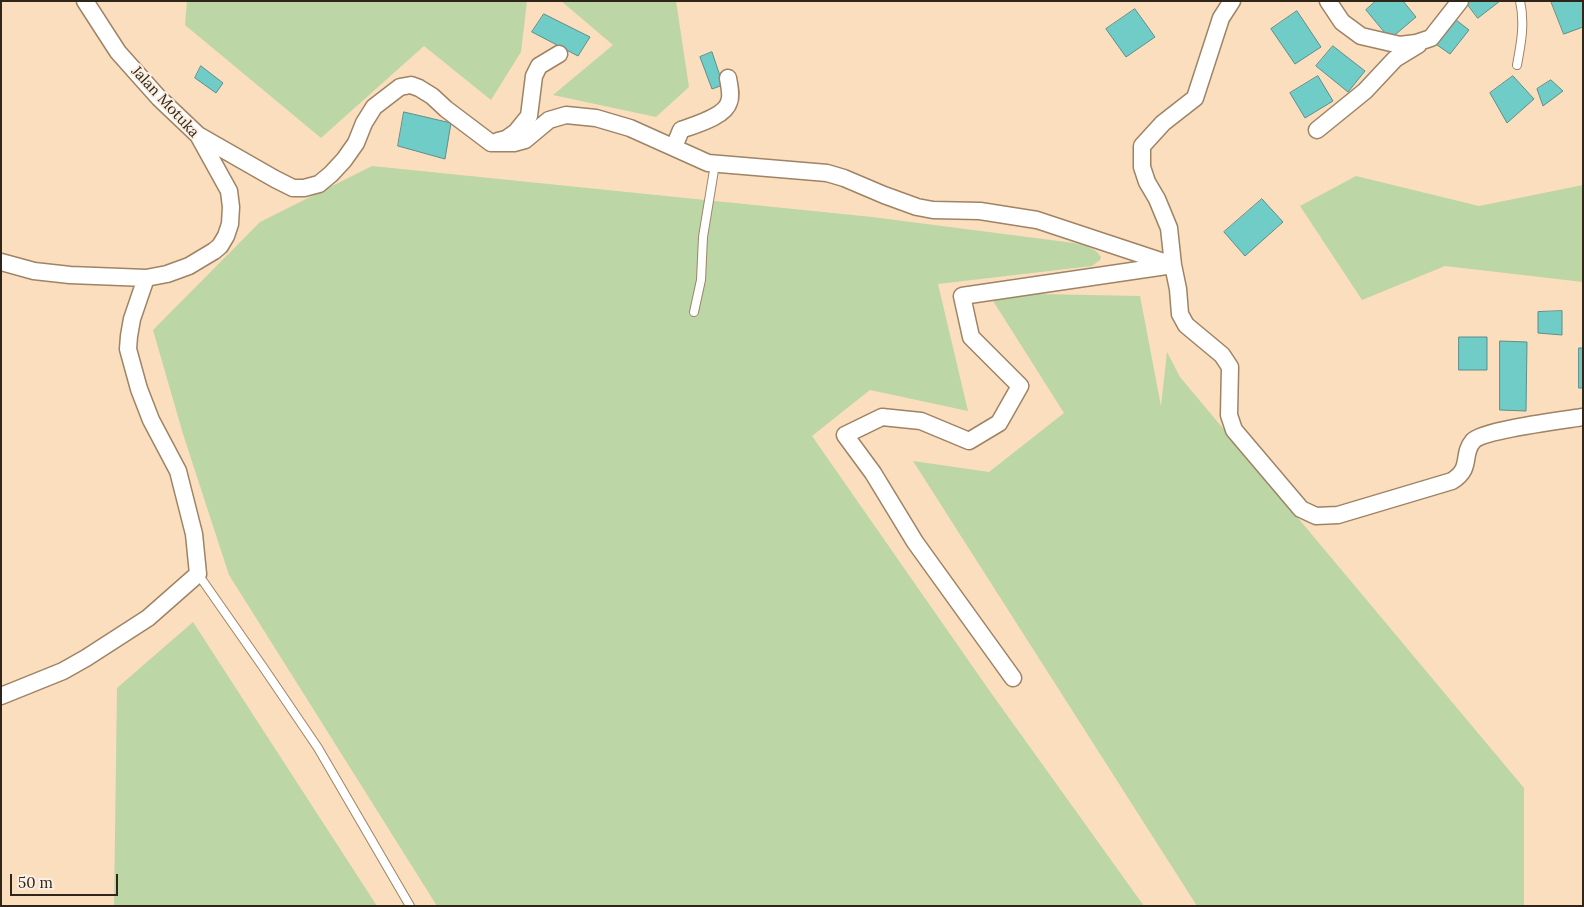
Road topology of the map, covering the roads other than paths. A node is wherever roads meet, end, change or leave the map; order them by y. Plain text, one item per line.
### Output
1 (85, 1) edge
2 (1232, 1) edge
3 (1328, 1) edge
4 (1460, 1) edge
5 (1520, 1) edge
6 (1431, 38) junction
7 (559, 54) dead end
8 (1517, 66) dead end
9 (728, 78) dead end
10 (1317, 130) dead end
11 (198, 135) junction
12 (491, 143) junction
13 (674, 147) junction
14 (715, 163) junction
15 (1, 262) edge
16 (1173, 265) junction
17 (146, 278) junction
18 (694, 312) dead end
19 (1583, 417) edge
20 (198, 574) junction
21 (1013, 678) dead end
22 (1, 696) edge
23 (410, 906) edge

1 - 11 street, Jalan Motuka
2 - 16 street
3 - 6 street
4 - 6 street
5 - 8 lane
6 - 10 street
7 - 12 street
9 - 13 street
11 - 12 street
11 - 17 street, Jalan Motuka
12 - 13 street
13 - 14 street
14 - 16 street
14 - 18 lane
15 - 17 street, Jalan Motuka
16 - 19 street
16 - 21 street
17 - 20 street
20 - 22 street
20 - 23 lane

